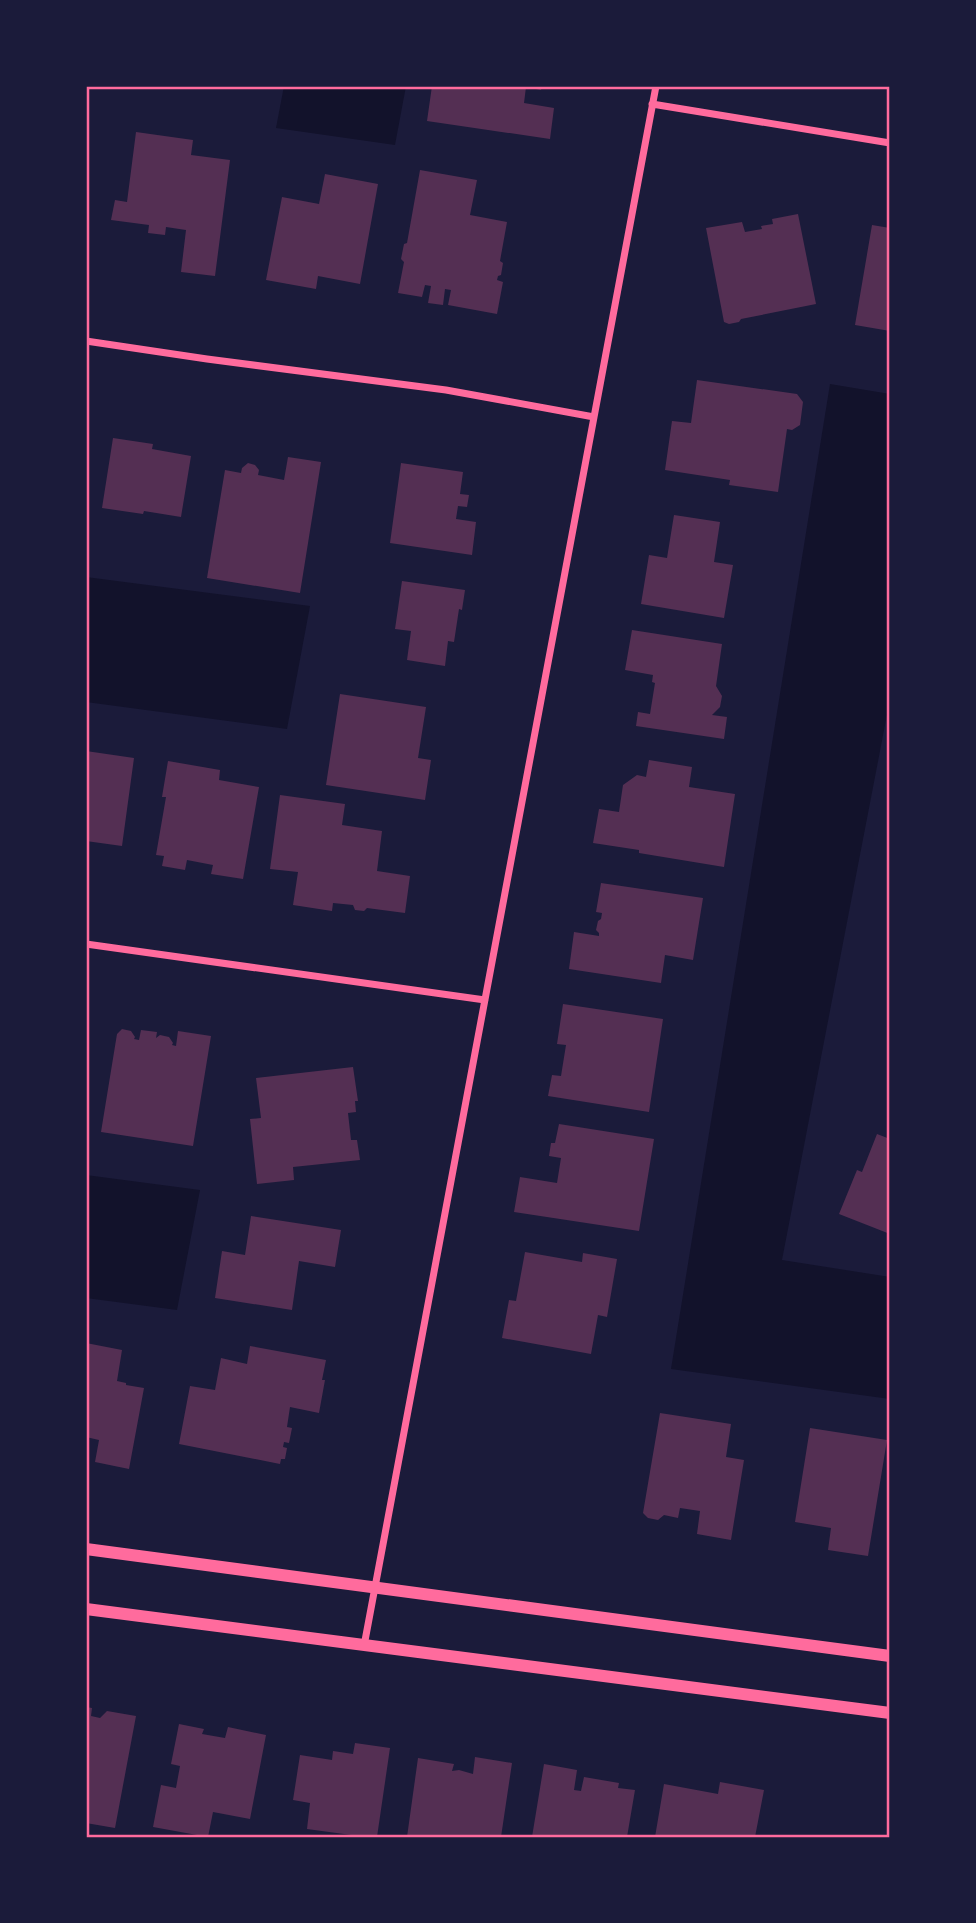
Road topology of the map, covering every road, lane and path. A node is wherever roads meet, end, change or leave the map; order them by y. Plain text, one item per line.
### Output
1 (656, 86) edge
2 (652, 104) junction
3 (890, 143) edge
4 (86, 341) edge
5 (594, 417) junction
6 (86, 944) edge
7 (485, 1000) junction
8 (86, 1549) edge
9 (374, 1588) junction
10 (86, 1609) edge
11 (364, 1646) junction
12 (890, 1656) edge
13 (890, 1713) edge

1 - 2 street
2 - 3 street
2 - 5 street
4 - 5 street
5 - 7 street
6 - 7 street
7 - 9 street
8 - 9 street
9 - 11 street
9 - 12 street
10 - 11 street
11 - 13 street

